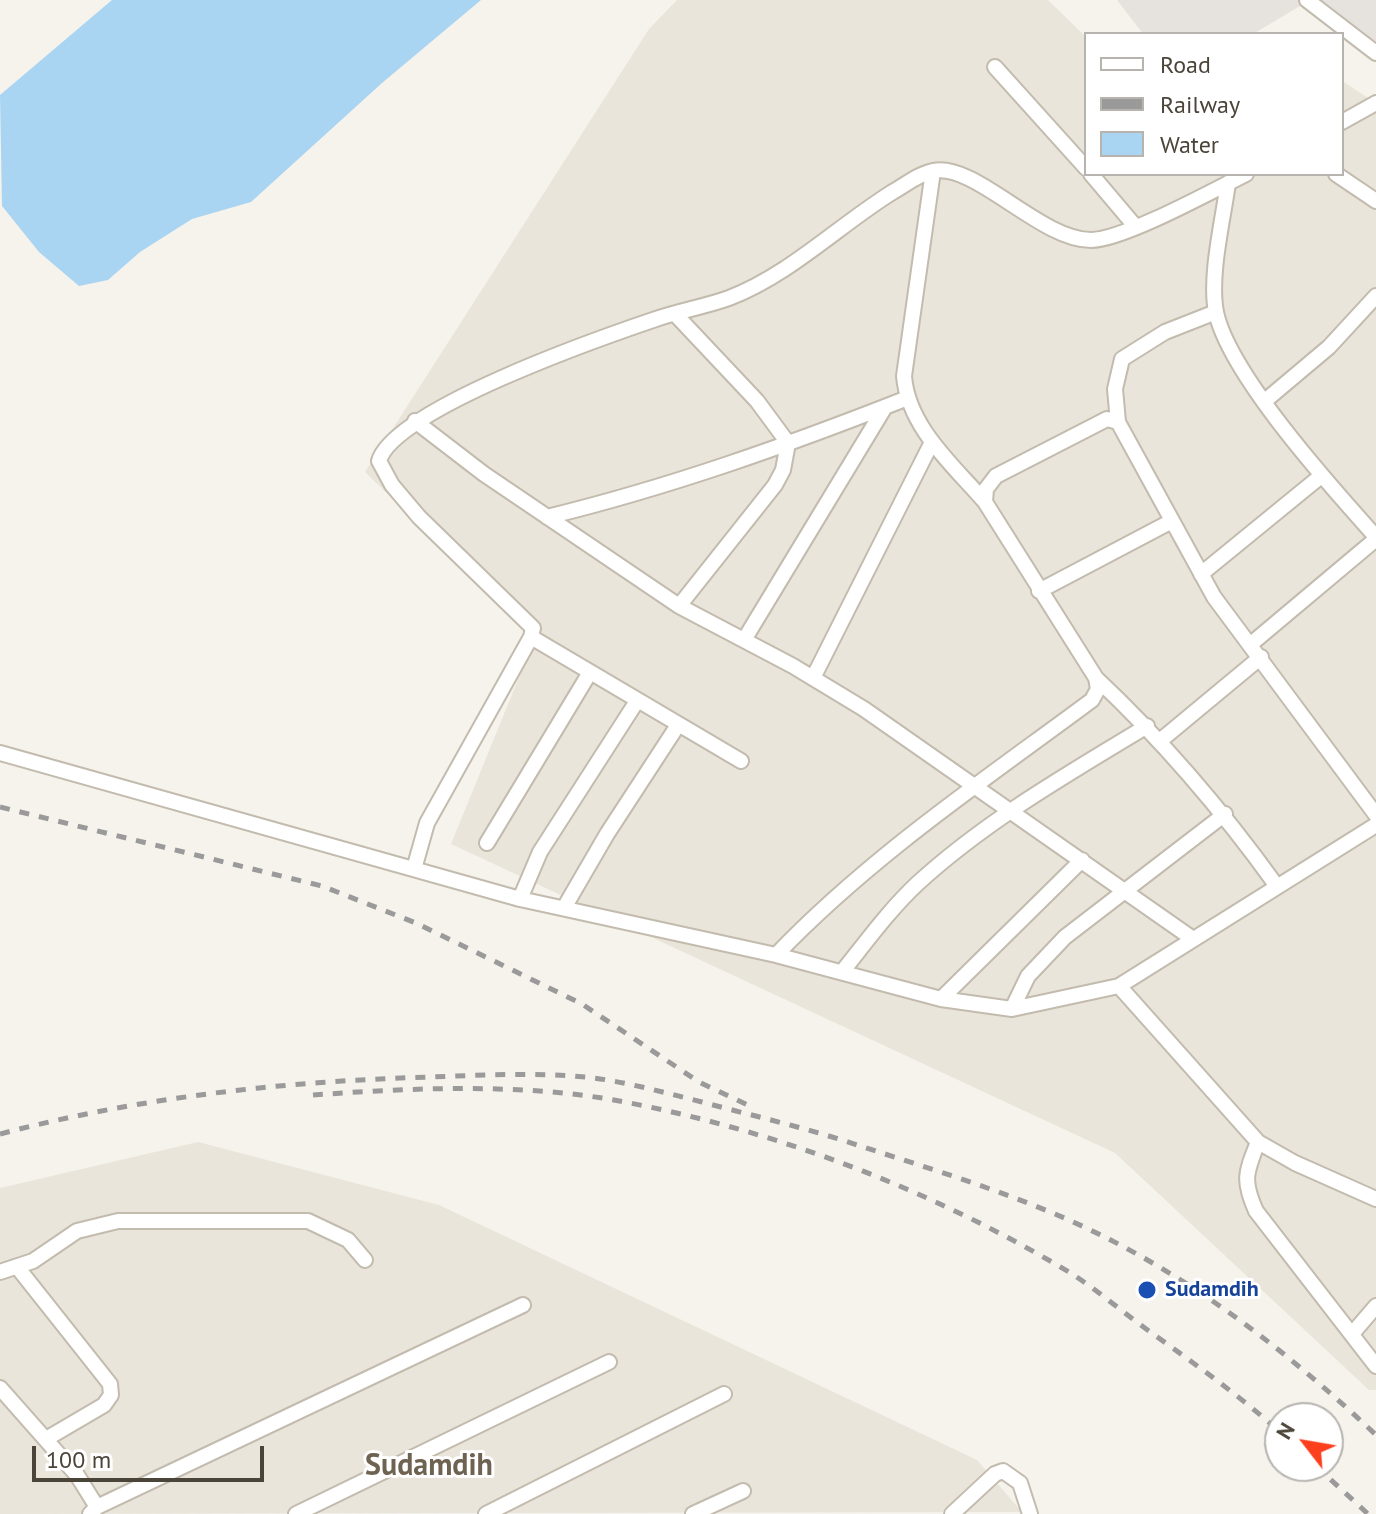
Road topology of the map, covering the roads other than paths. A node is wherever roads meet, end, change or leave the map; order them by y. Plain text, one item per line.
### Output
1 (1307, 0) edge
2 (1376, 53) edge
3 (995, 67) dead end
4 (1376, 103) edge
5 (1344, 121) edge
6 (1084, 166) edge
7 (933, 171) junction
8 (1093, 176) edge
9 (1242, 176) edge
10 (1339, 176) edge
11 (1228, 183) junction
12 (1376, 201) edge
13 (1135, 226) junction
14 (1376, 296) edge
15 (1216, 312) junction
16 (675, 314) junction
17 (905, 399) junction
18 (1266, 400) junction
19 (885, 407) junction
20 (415, 421) junction
21 (1118, 422) junction
22 (932, 442) junction
23 (788, 443) junction
24 (1321, 476) junction
25 (985, 502) junction
26 (547, 517) junction
27 (1170, 522) junction
28 (1376, 538) edge
29 (1201, 574) junction
30 (1039, 591) junction
31 (679, 606) junction
32 (531, 637) junction
33 (744, 640) junction
34 (1251, 644) junction
35 (1261, 657) junction
36 (589, 674) junction
37 (813, 678) junction
38 (1096, 678) junction
39 (637, 701) junction
40 (678, 725) junction
41 (1147, 726) junction
42 (1161, 740) junction
43 (0, 753) edge
44 (741, 761) dead end
45 (975, 784) junction
46 (1010, 810) junction
47 (1225, 814) junction
48 (1376, 815) edge
49 (1376, 825) edge
50 (487, 843) dead end
51 (1082, 860) junction
52 (414, 869) junction
53 (1276, 885) junction
54 (1127, 892) junction
55 (520, 899) junction
56 (564, 908) junction
57 (1193, 939) junction
58 (776, 955) junction
59 (842, 972) junction
60 (1119, 986) junction
61 (941, 999) junction
62 (1012, 1009) junction
63 (1258, 1142) junction
64 (1376, 1199) edge
65 (365, 1260) dead end
66 (18, 1268) junction
67 (0, 1272) edge
68 (523, 1305) dead end
69 (1376, 1306) edge
70 (1352, 1334) junction
71 (609, 1362) dead end
72 (1376, 1366) edge
73 (0, 1388) edge
74 (724, 1394) dead end
75 (46, 1439) junction
76 (743, 1491) dead end
77 (93, 1511) edge
78 (296, 1514) edge
79 (486, 1514) edge
80 (693, 1514) edge
81 (952, 1514) edge
82 (1030, 1514) edge

1 - 2 street
3 - 6 street
4 - 5 street
7 - 13 street
7 - 16 street
7 - 17 street
8 - 13 street
9 - 11 street
10 - 12 street
11 - 13 street
11 - 15 street
14 - 18 street
15 - 18 street
15 - 21 street
16 - 20 street
16 - 23 street
17 - 19 street
17 - 22 street
18 - 24 street
19 - 23 street
19 - 33 street
20 - 26 street
20 - 32 street
21 - 25 street
21 - 27 street
22 - 25 street
22 - 37 street
23 - 26 street
23 - 31 street
24 - 28 street
24 - 29 street
25 - 30 street
26 - 31 street
27 - 29 street
27 - 30 street
28 - 34 street
29 - 34 street
30 - 38 street
31 - 33 street
32 - 36 street
32 - 52 street
33 - 37 street
34 - 35 street
35 - 42 street
35 - 48 street
36 - 39 street
36 - 50 street
37 - 45 street
38 - 41 street
38 - 45 street
39 - 40 street
39 - 55 street
40 - 44 street
40 - 56 street
41 - 42 street
41 - 46 street
42 - 47 street
43 - 52 street
45 - 46 street
45 - 58 street
46 - 51 street
46 - 59 street
47 - 53 street
47 - 54 street
49 - 53 street
51 - 54 street
51 - 61 street
52 - 55 street
53 - 57 street
54 - 57 street
54 - 62 street
55 - 56 street
56 - 58 street
57 - 60 street
58 - 59 street
59 - 61 street
60 - 62 street
60 - 63 street
61 - 62 street
63 - 64 street
63 - 70 street
65 - 66 street
66 - 67 street
66 - 75 street
68 - 77 street
69 - 70 street
70 - 72 street
71 - 78 street
73 - 75 street
74 - 79 street
75 - 77 street
76 - 80 street
81 - 82 street

